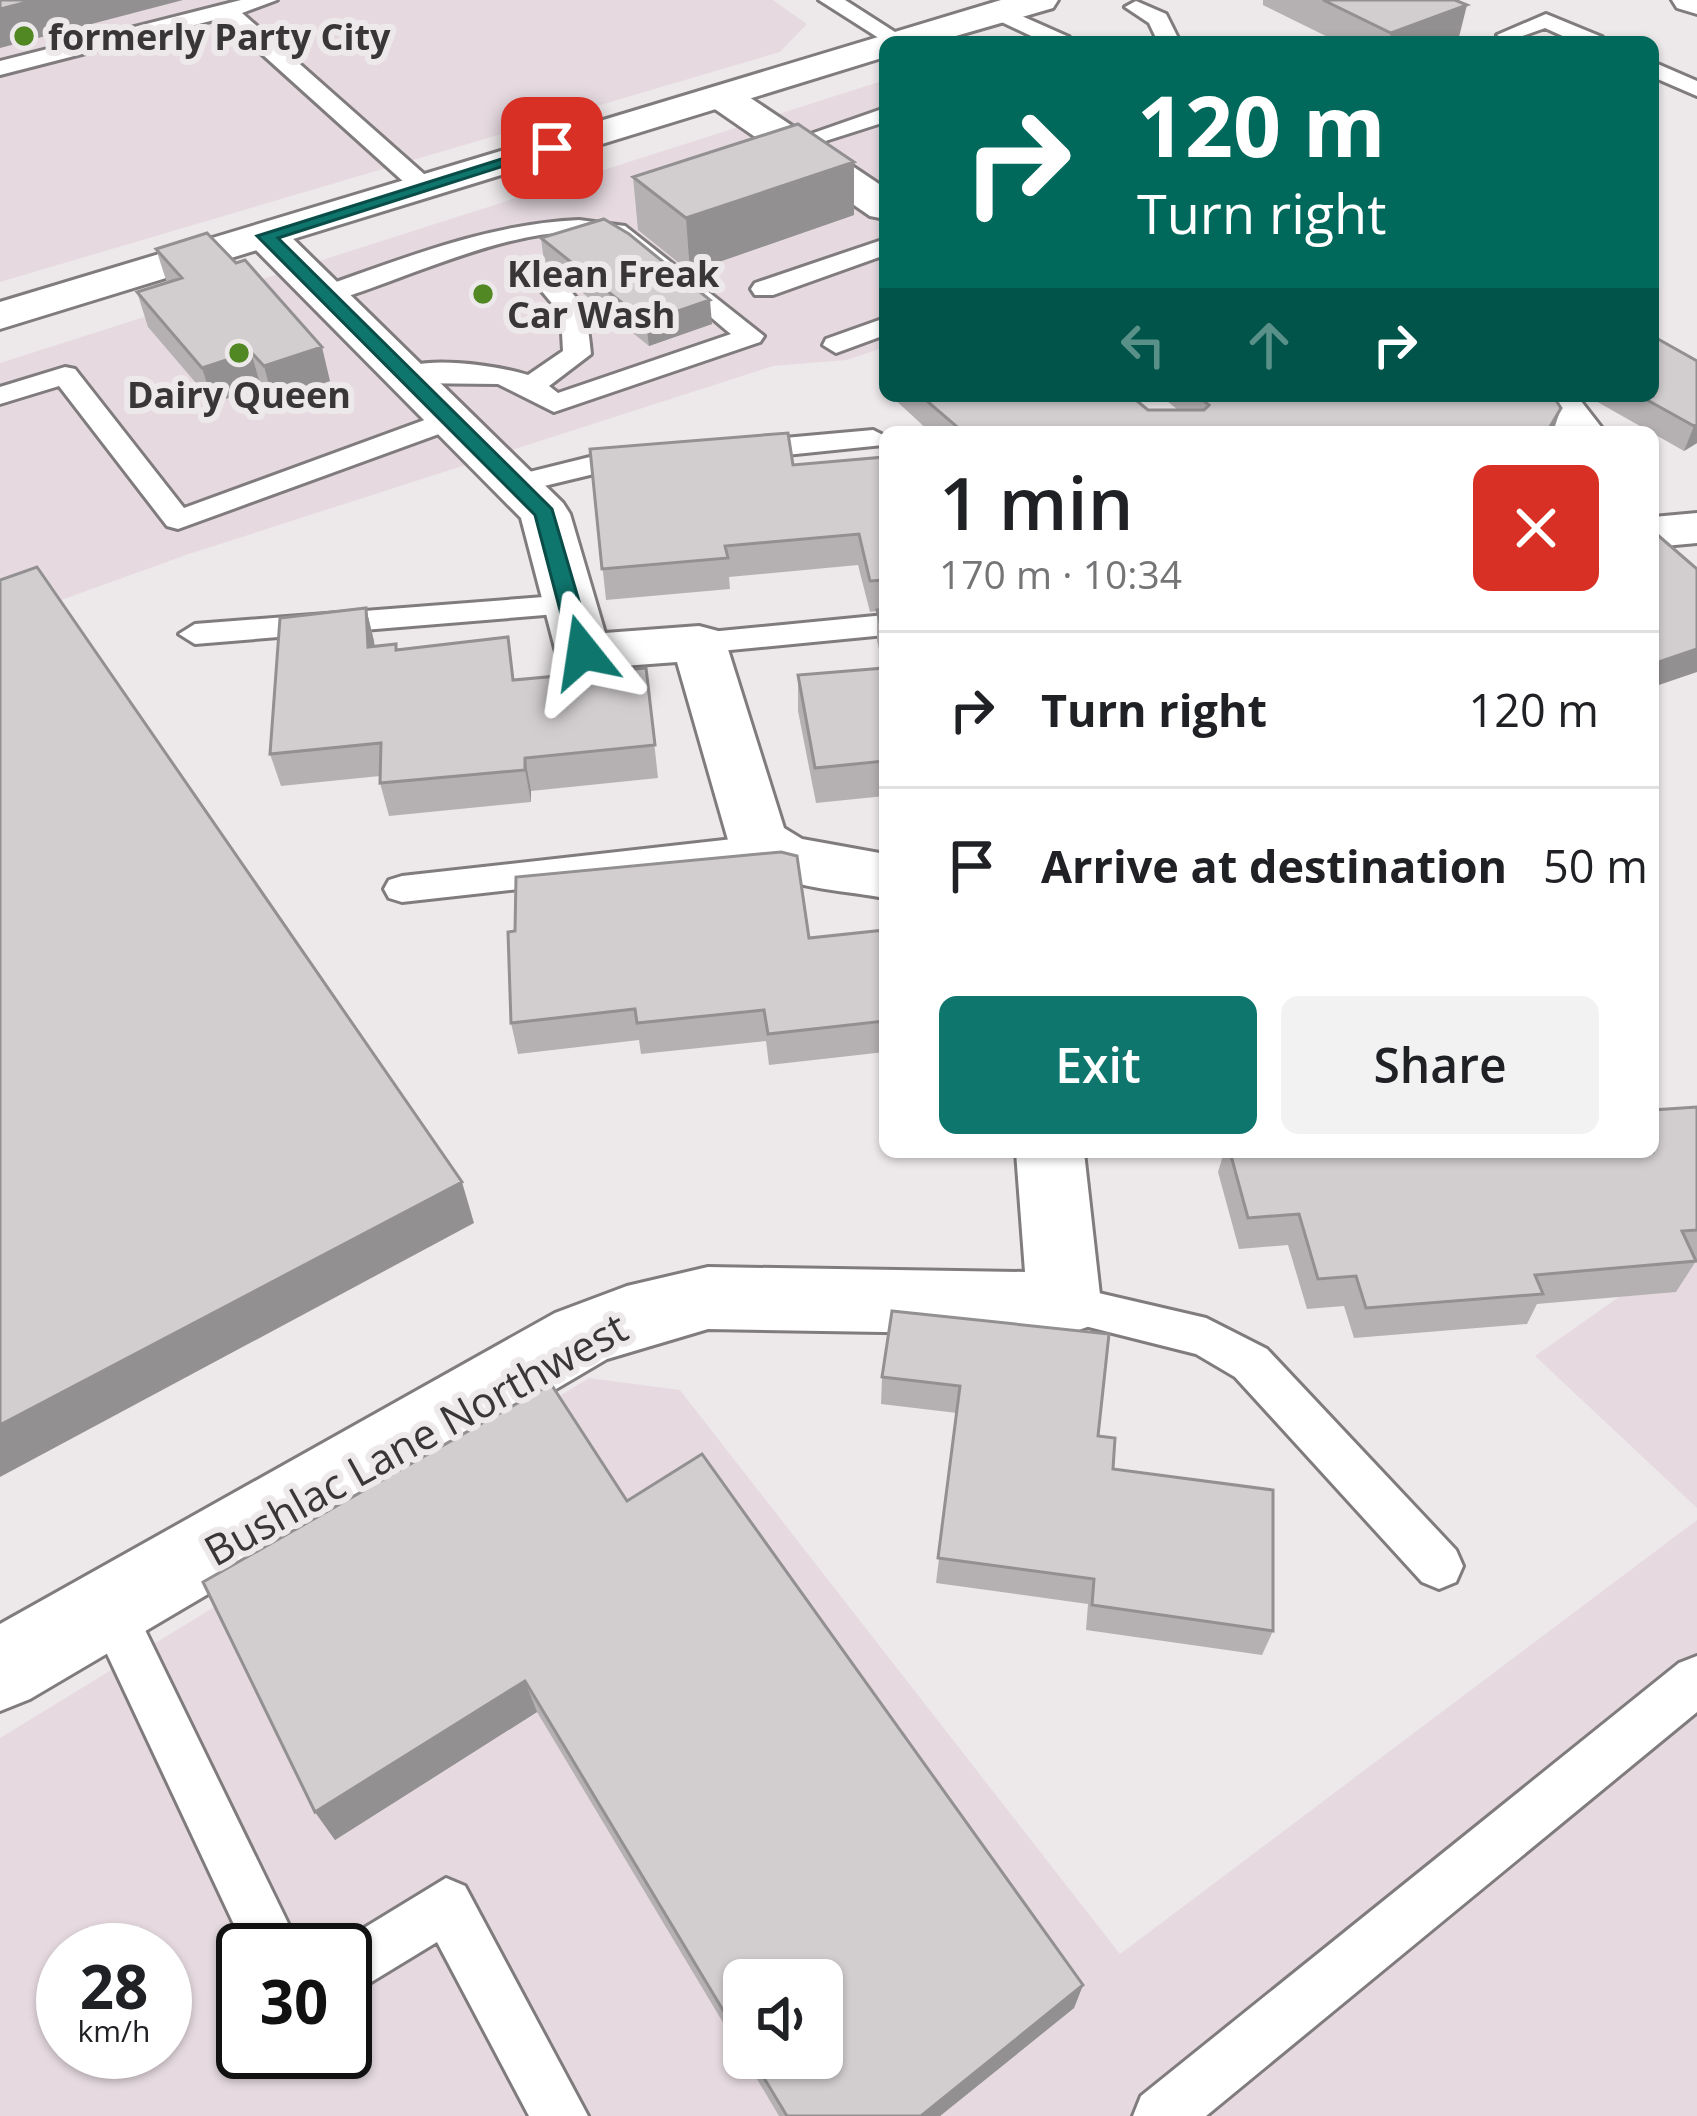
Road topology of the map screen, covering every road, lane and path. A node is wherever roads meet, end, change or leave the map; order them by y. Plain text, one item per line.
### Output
1 (266, 0) edge
2 (830, 0) edge
3 (1040, 0) edge
4 (1129, 3) edge
5 (226, 10) junction
6 (999, 12) junction
7 (1508, 35) dead end
8 (889, 36) edge
9 (915, 36) edge
10 (1049, 36) edge
11 (1166, 36) edge
12 (1581, 36) edge
13 (879, 47) edge
14 (0, 68) edge
15 (1659, 72) edge
16 (1697, 89) edge
17 (723, 97) junction
18 (879, 117) edge
19 (784, 144) junction
20 (424, 187) junction
21 (879, 203) edge
22 (266, 236) junction
23 (879, 249) edge
24 (553, 289) dead end
25 (764, 289) dead end
26 (325, 295) junction
27 (0, 316) edge
28 (879, 328) edge
29 (836, 345) dead end
30 (406, 375) junction
31 (534, 384) junction
32 (0, 396) edge
33 (451, 420) junction
34 (873, 439) dead end
35 (710, 454) edge
36 (664, 458) edge
37 (515, 484) junction
38 (570, 605) junction
39 (879, 626) edge
40 (195, 634) dead end
41 (699, 643) junction
42 (769, 848) junction
43 (879, 859) edge
44 (822, 866) junction
45 (879, 875) edge
46 (402, 889) dead end
47 (1051, 1158) edge
48 (1064, 1304) junction
49 (1439, 1566) dead end
50 (109, 1607) junction
51 (0, 1670) edge
52 (1697, 1680) edge
53 (261, 1923) edge
54 (372, 1953) edge
55 (560, 2116) edge
56 (1161, 2116) edge

1 - 5 lane
2 - 8 lane
3 - 6 street
4 - 11 lane
5 - 14 lane
5 - 20 lane
6 - 9 street
6 - 10 lane
7 - 12 lane
13 - 17 street
15 - 16 lane
17 - 19 street
17 - 20 street
18 - 19 lane
19 - 21 street
20 - 22 street
22 - 26 street
22 - 27 street
23 - 25 lane
24 - 31 lane
26 - 30 street
26 - 31 lane
28 - 29 lane
30 - 31 lane
30 - 33 street
32 - 33 lane
33 - 37 street
34 - 35 lane
36 - 37 lane
37 - 38 street
38 - 40 lane
38 - 41 street
39 - 41 lane
41 - 42 street
42 - 44 street
42 - 46 lane
43 - 44 lane
44 - 45 street
47 - 48 street
48 - 49 lane
48 - 50 street, Bushlac Lane Northwest
50 - 51 street, Bushlac Lane Northwest
50 - 53 lane
52 - 56 lane
54 - 55 lane

